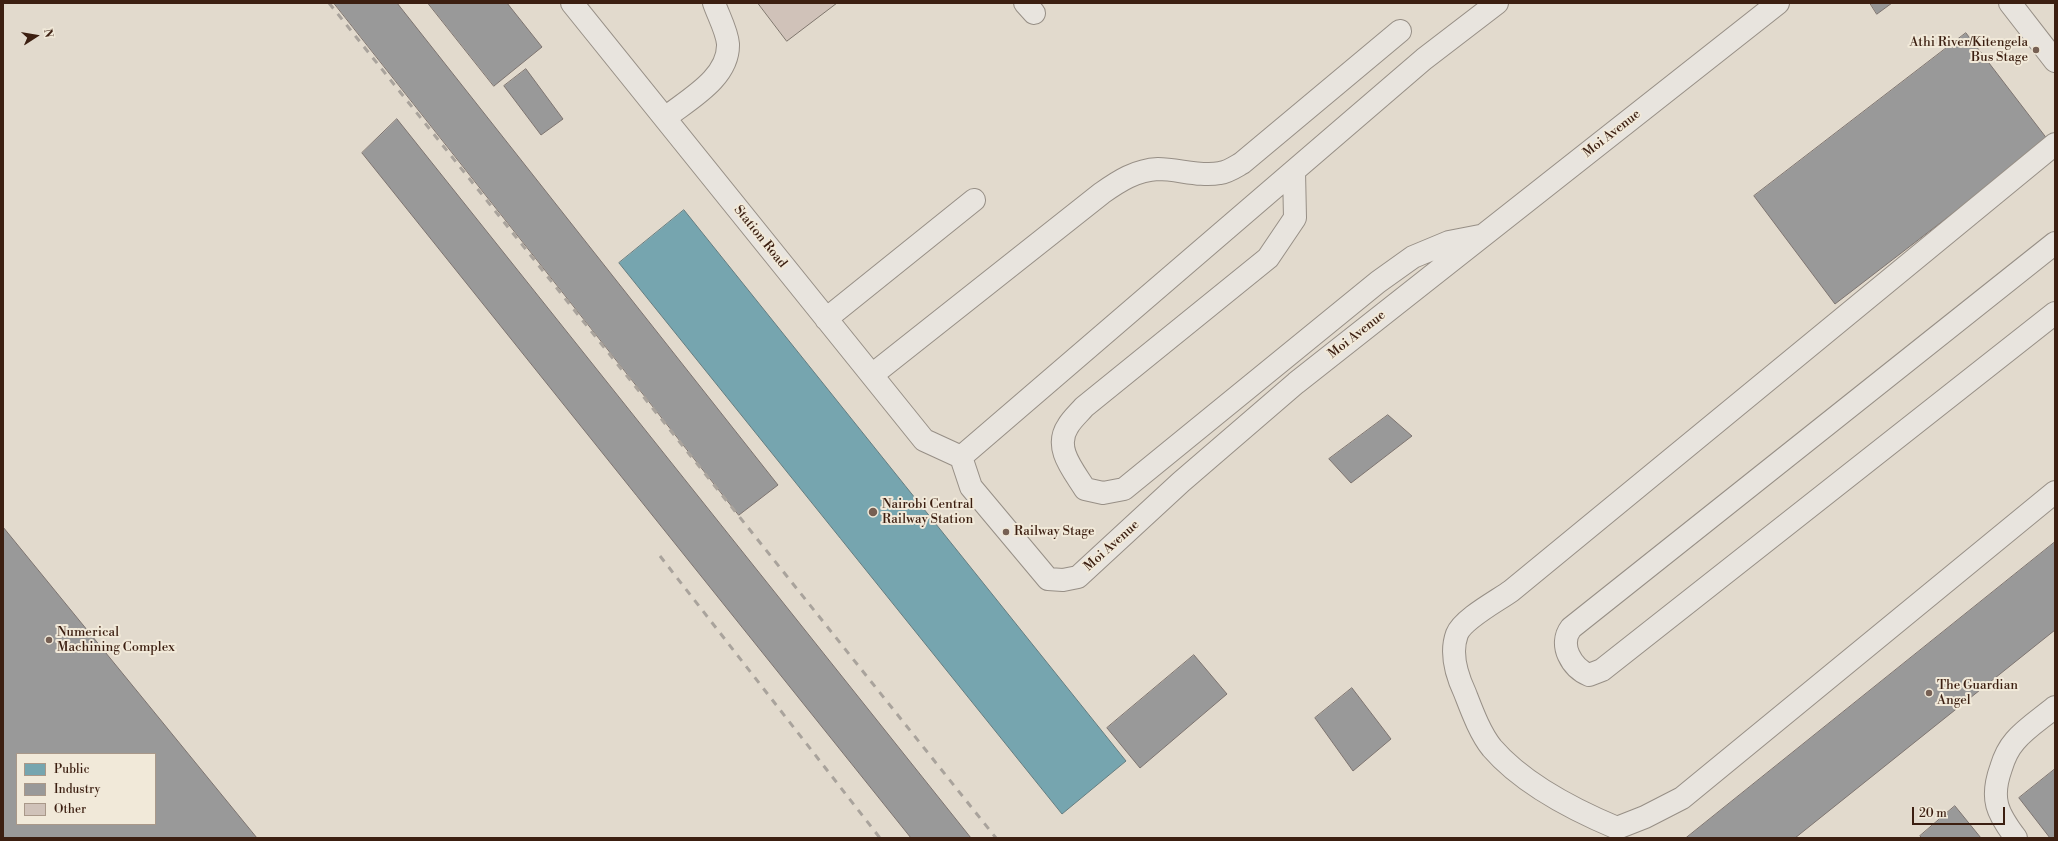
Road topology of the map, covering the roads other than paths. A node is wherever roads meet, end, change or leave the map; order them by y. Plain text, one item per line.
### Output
1 (572, 3) edge
2 (714, 3) edge
3 (1497, 3) edge
4 (1778, 3) edge
5 (2010, 3) edge
6 (1400, 31) dead end
7 (2055, 62) edge
8 (665, 118) junction
9 (2052, 152) edge
10 (1294, 170) junction
11 (974, 200) dead end
12 (1483, 235) junction
13 (2055, 243) edge
14 (2055, 313) edge
15 (826, 318) junction
16 (872, 375) junction
17 (961, 457) junction
18 (2055, 492) edge
19 (2055, 707) edge
20 (2016, 838) edge

1 - 8 street, Station Road
2 - 8 street
3 - 10 street
4 - 12 street, Moi Avenue
5 - 7 street
6 - 16 street
8 - 15 street, Station Road
9 - 18 street
10 - 12 street
10 - 17 street
11 - 15 street
12 - 17 street, Moi Avenue
13 - 14 street
15 - 16 street, Station Road
16 - 17 street, Station Road
19 - 20 street

